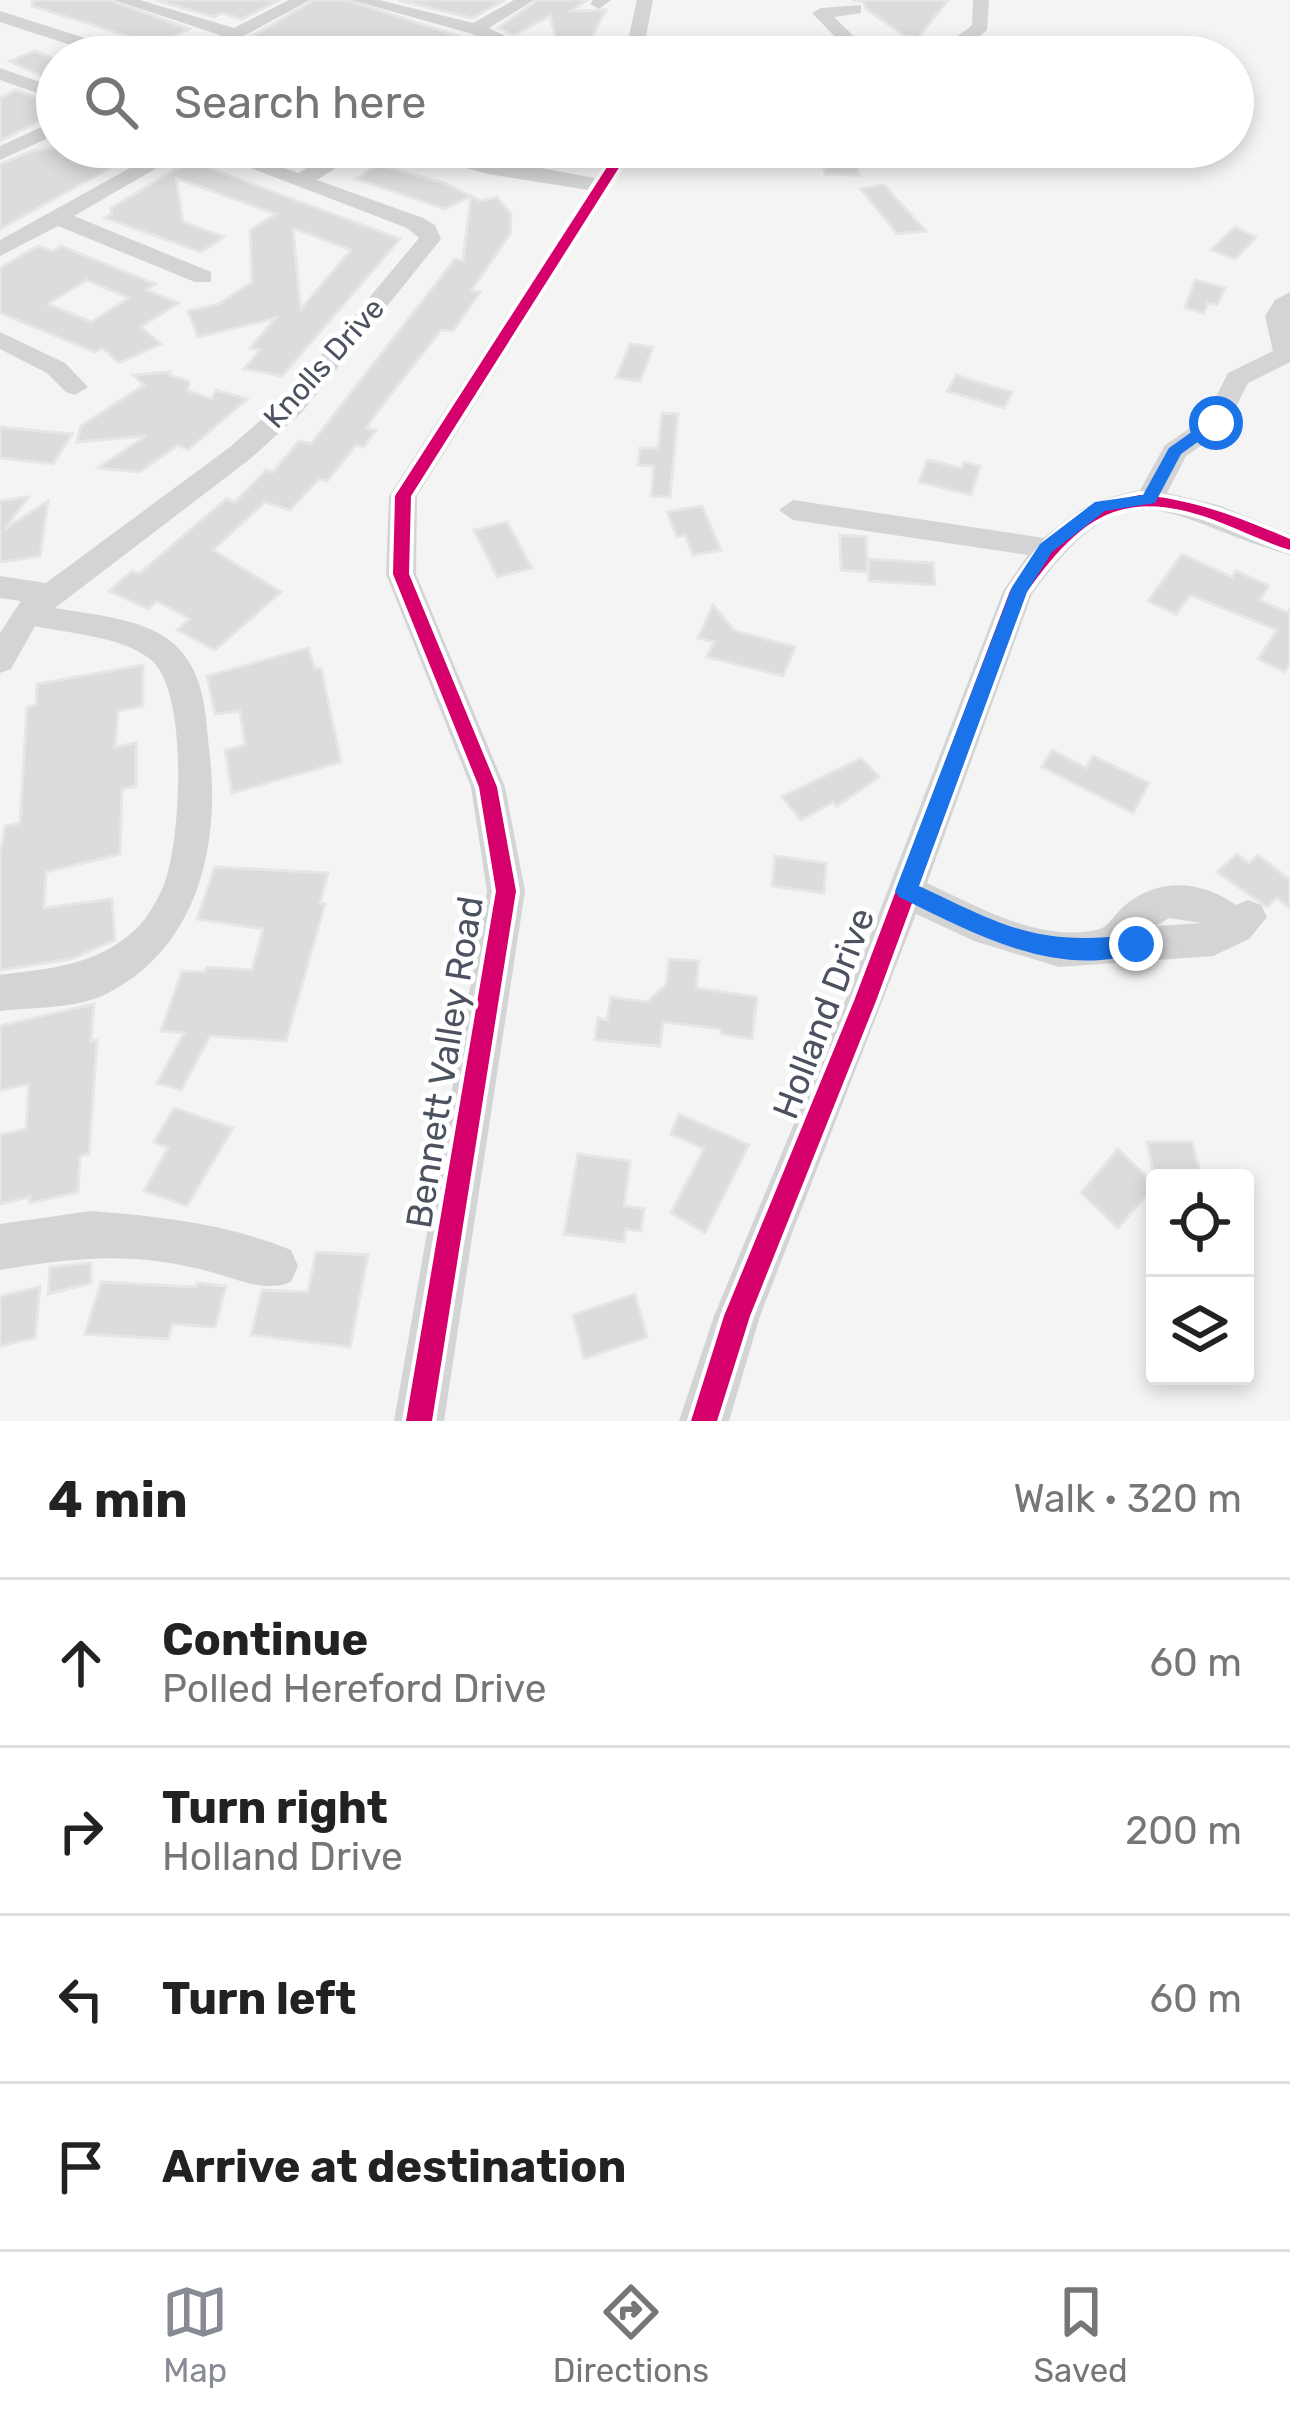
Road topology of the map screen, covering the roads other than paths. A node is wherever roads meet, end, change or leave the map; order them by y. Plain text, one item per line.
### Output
1 (122, 0) edge
2 (302, 0) edge
3 (359, 0) edge
4 (526, 0) edge
5 (645, 0) edge
6 (981, 0) edge
7 (854, 9) dead end
8 (0, 16) edge
9 (475, 29) junction
10 (236, 34) junction
11 (61, 36) edge
12 (232, 36) edge
13 (492, 36) edge
14 (637, 36) edge
15 (845, 36) edge
16 (969, 36) edge
17 (1, 75) edge
18 (36, 87) edge
19 (36, 136) edge
20 (0, 154) edge
21 (146, 168) edge
22 (267, 168) edge
23 (322, 168) edge
24 (492, 168) edge
25 (614, 168) edge
26 (302, 180) junction
27 (603, 186) junction
28 (59, 218) junction
29 (0, 249) edge
30 (203, 277) dead end
31 (1290, 299) edge
32 (0, 339) edge
33 (76, 387) dead end
34 (1149, 500) junction
35 (793, 510) dead end
36 (1290, 545) edge
37 (1046, 548) junction
38 (0, 586) edge
39 (39, 604) junction
40 (0, 661) edge
41 (906, 891) junction
42 (1242, 922) dead end
43 (0, 993) edge
44 (0, 1247) edge
45 (275, 1266) dead end
46 (419, 1421) edge
47 (704, 1421) edge

1 - 10 street
2 - 10 street
3 - 9 street
4 - 9 street
5 - 14 street
6 - 16 street
7 - 15 street
8 - 11 street
9 - 13 street
10 - 12 street
17 - 18 street
19 - 20 street
21 - 28 street
22 - 26 street
23 - 26 street
24 - 27 street
25 - 27 street, Bennett Valley Road
26 - 39 street, Knolls Drive
27 - 46 street, Bennett Valley Road
28 - 29 street
28 - 30 street
31 - 34 street
32 - 33 street
34 - 36 street, Holland Drive
34 - 37 street, Holland Drive
35 - 37 street
37 - 41 street, Holland Drive
38 - 39 street
39 - 40 street, Knolls Drive
39 - 43 street
41 - 42 street
41 - 47 street, Holland Drive
44 - 45 street

